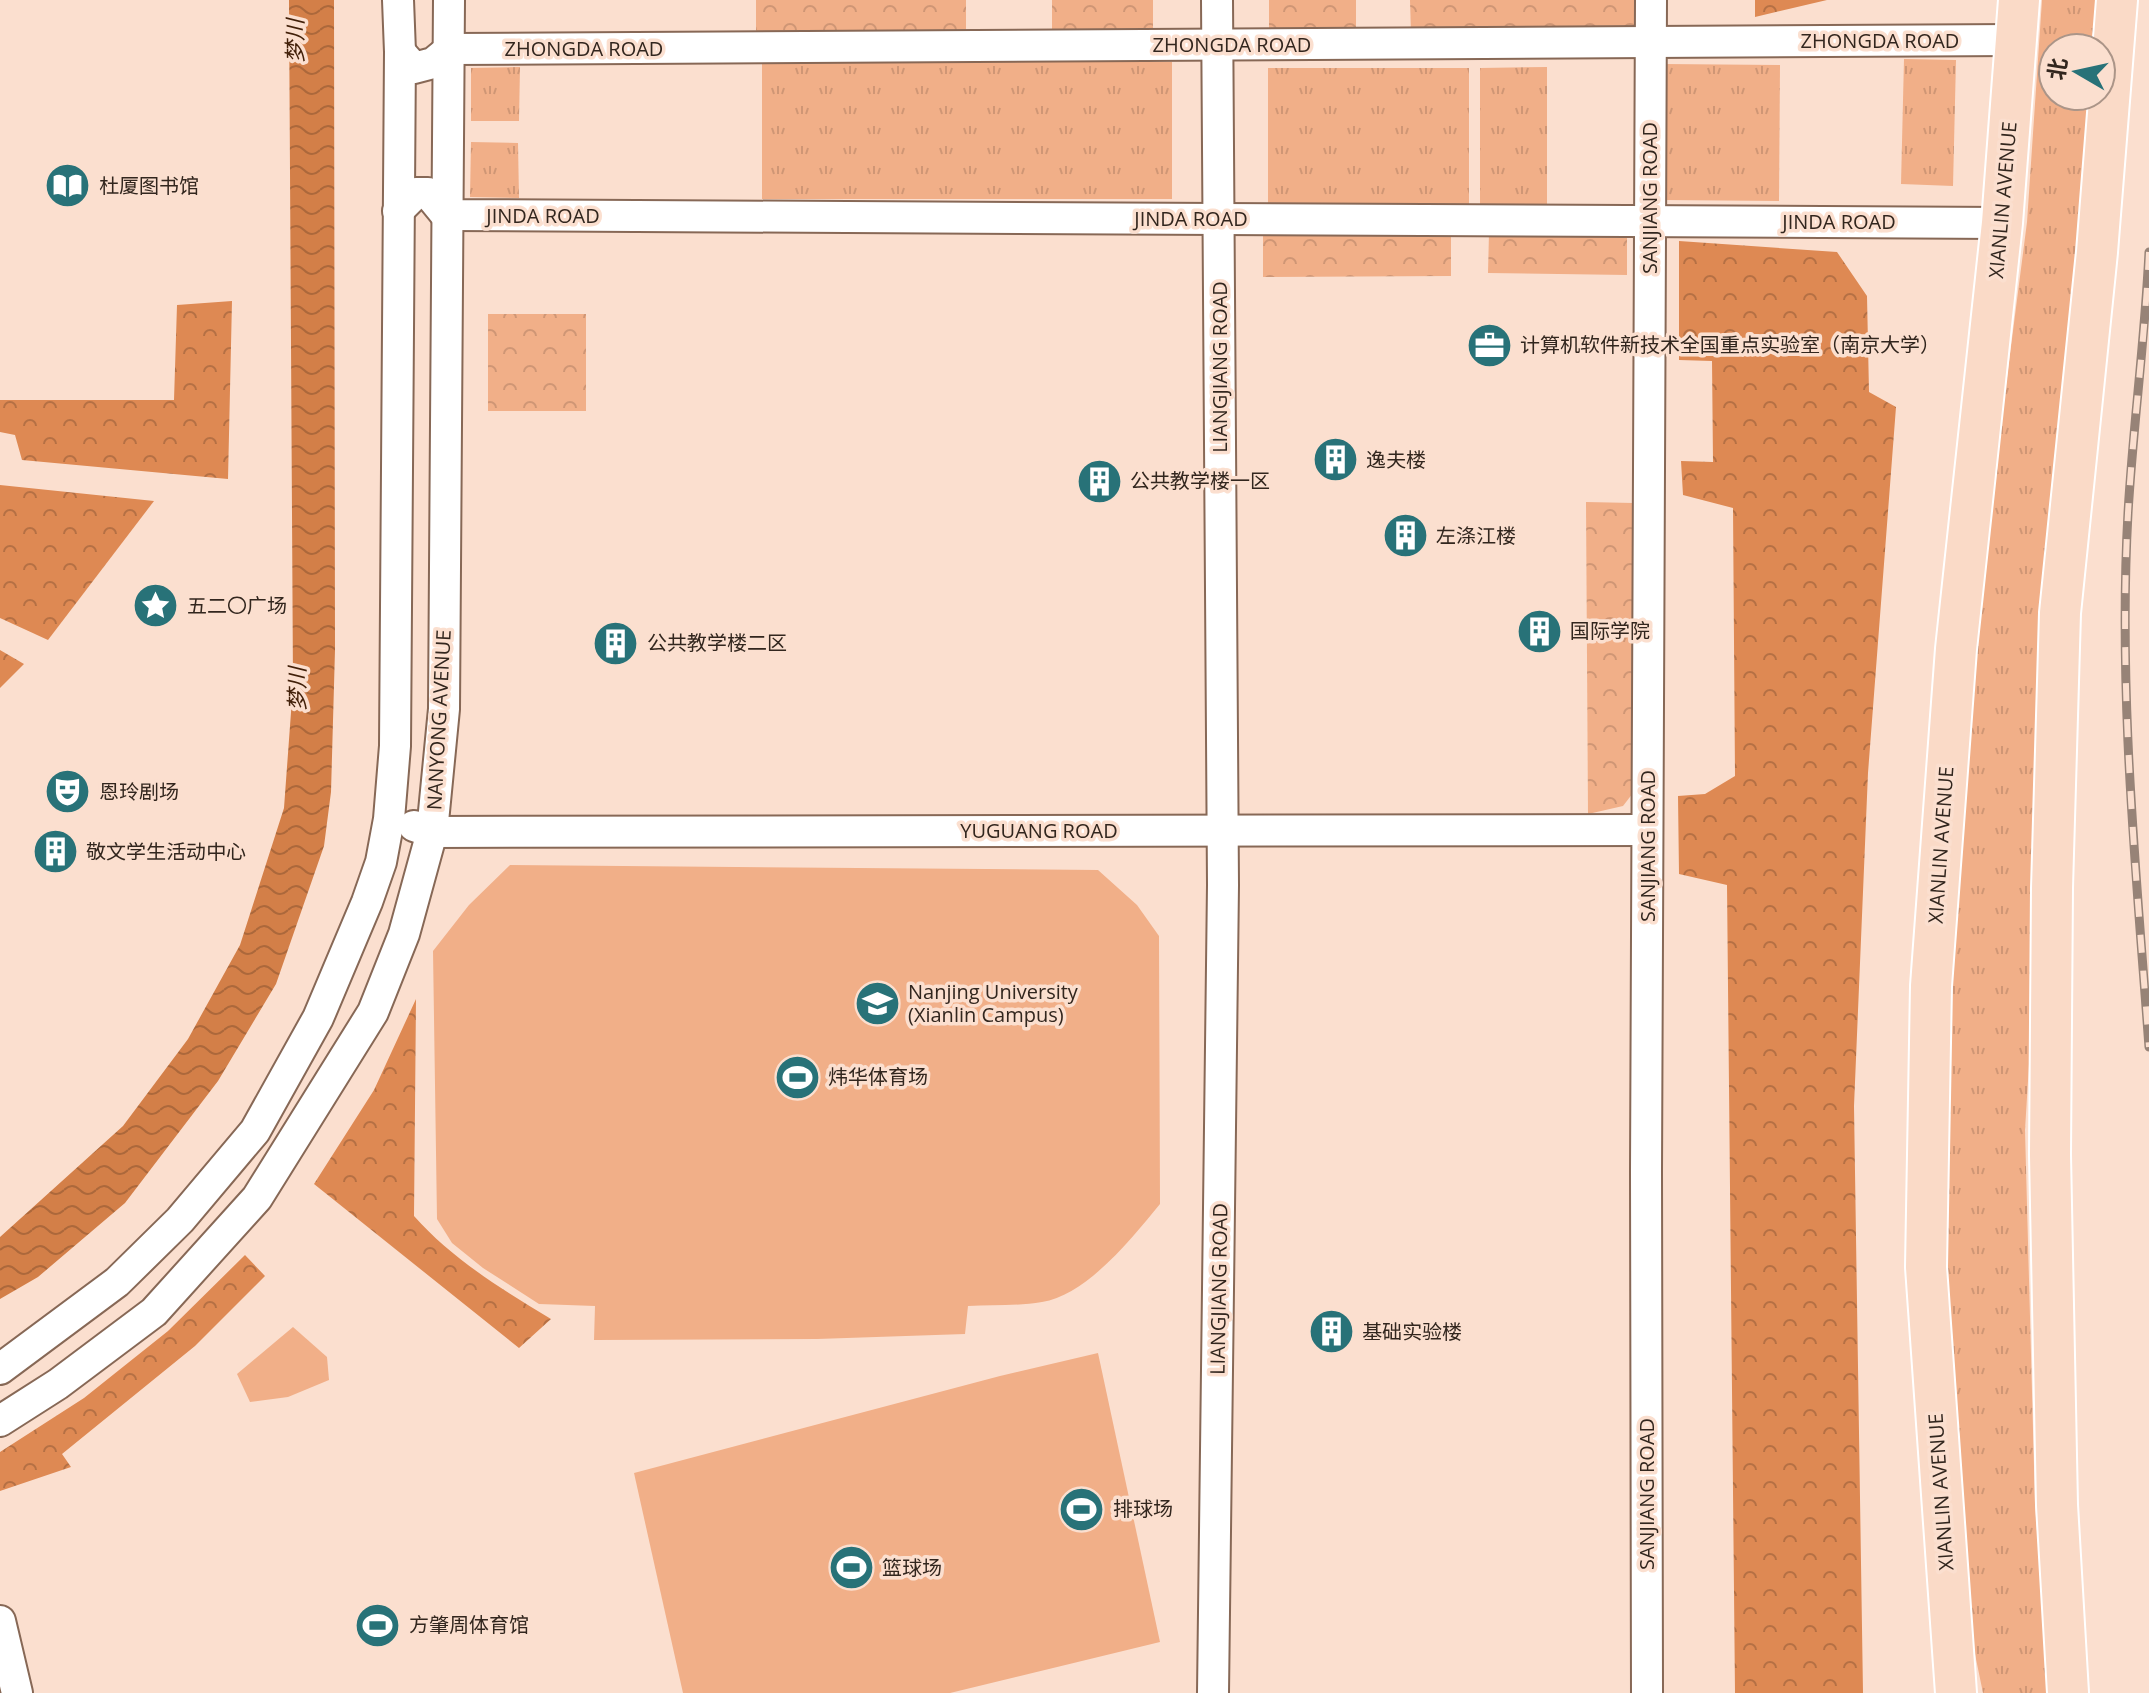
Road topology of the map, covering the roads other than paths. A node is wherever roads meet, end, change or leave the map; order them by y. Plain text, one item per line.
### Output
1 (398, 0) edge
2 (449, 0) edge
3 (1217, 0) edge
4 (1651, 0) edge
5 (2019, 0) edge
6 (2117, 0) edge
7 (2015, 40) junction
8 (1650, 42) junction
9 (1218, 45) junction
10 (450, 49) junction
11 (400, 52) junction
12 (398, 211) junction
13 (446, 215) junction
14 (1219, 219) junction
15 (1650, 221) junction
16 (2002, 223) junction
17 (389, 819) junction
18 (1222, 830) junction
19 (1647, 830) junction
20 (432, 832) junction
21 (222, 1172) junction
22 (257, 1198) junction
23 (0, 1369) edge
24 (0, 1421) edge
25 (0, 1621) edge
26 (17, 1693) edge
27 (1213, 1693) edge
28 (1647, 1693) edge
29 (1956, 1693) edge
30 (2068, 1693) edge

1 - 11 street
2 - 10 street, NANYONG AVENUE
3 - 9 street, LIANGJIANG ROAD
4 - 8 street, SANJIANG ROAD
5 - 7 main road, XIANLIN AVENUE
6 - 30 main road
7 - 8 street, ZHONGDA ROAD
7 - 16 main road, XIANLIN AVENUE
8 - 9 street, ZHONGDA ROAD
8 - 15 street, SANJIANG ROAD
9 - 10 street, ZHONGDA ROAD
9 - 14 street, LIANGJIANG ROAD
10 - 11 street
10 - 13 street, NANYONG AVENUE
11 - 12 street
12 - 13 street
12 - 17 street
13 - 14 street, JINDA ROAD
13 - 20 street, NANYONG AVENUE
14 - 15 street, JINDA ROAD
14 - 18 street, LIANGJIANG ROAD
15 - 16 street, JINDA ROAD
15 - 19 street, SANJIANG ROAD
16 - 29 main road, XIANLIN AVENUE
17 - 20 street, YUGUANG ROAD
17 - 21 street
18 - 19 street, YUGUANG ROAD
18 - 20 street, YUGUANG ROAD
18 - 27 street, LIANGJIANG ROAD
19 - 28 street, SANJIANG ROAD
20 - 22 street, NANYONG AVENUE
21 - 22 street
21 - 23 street
22 - 24 street, NANYONG AVENUE
25 - 26 street

